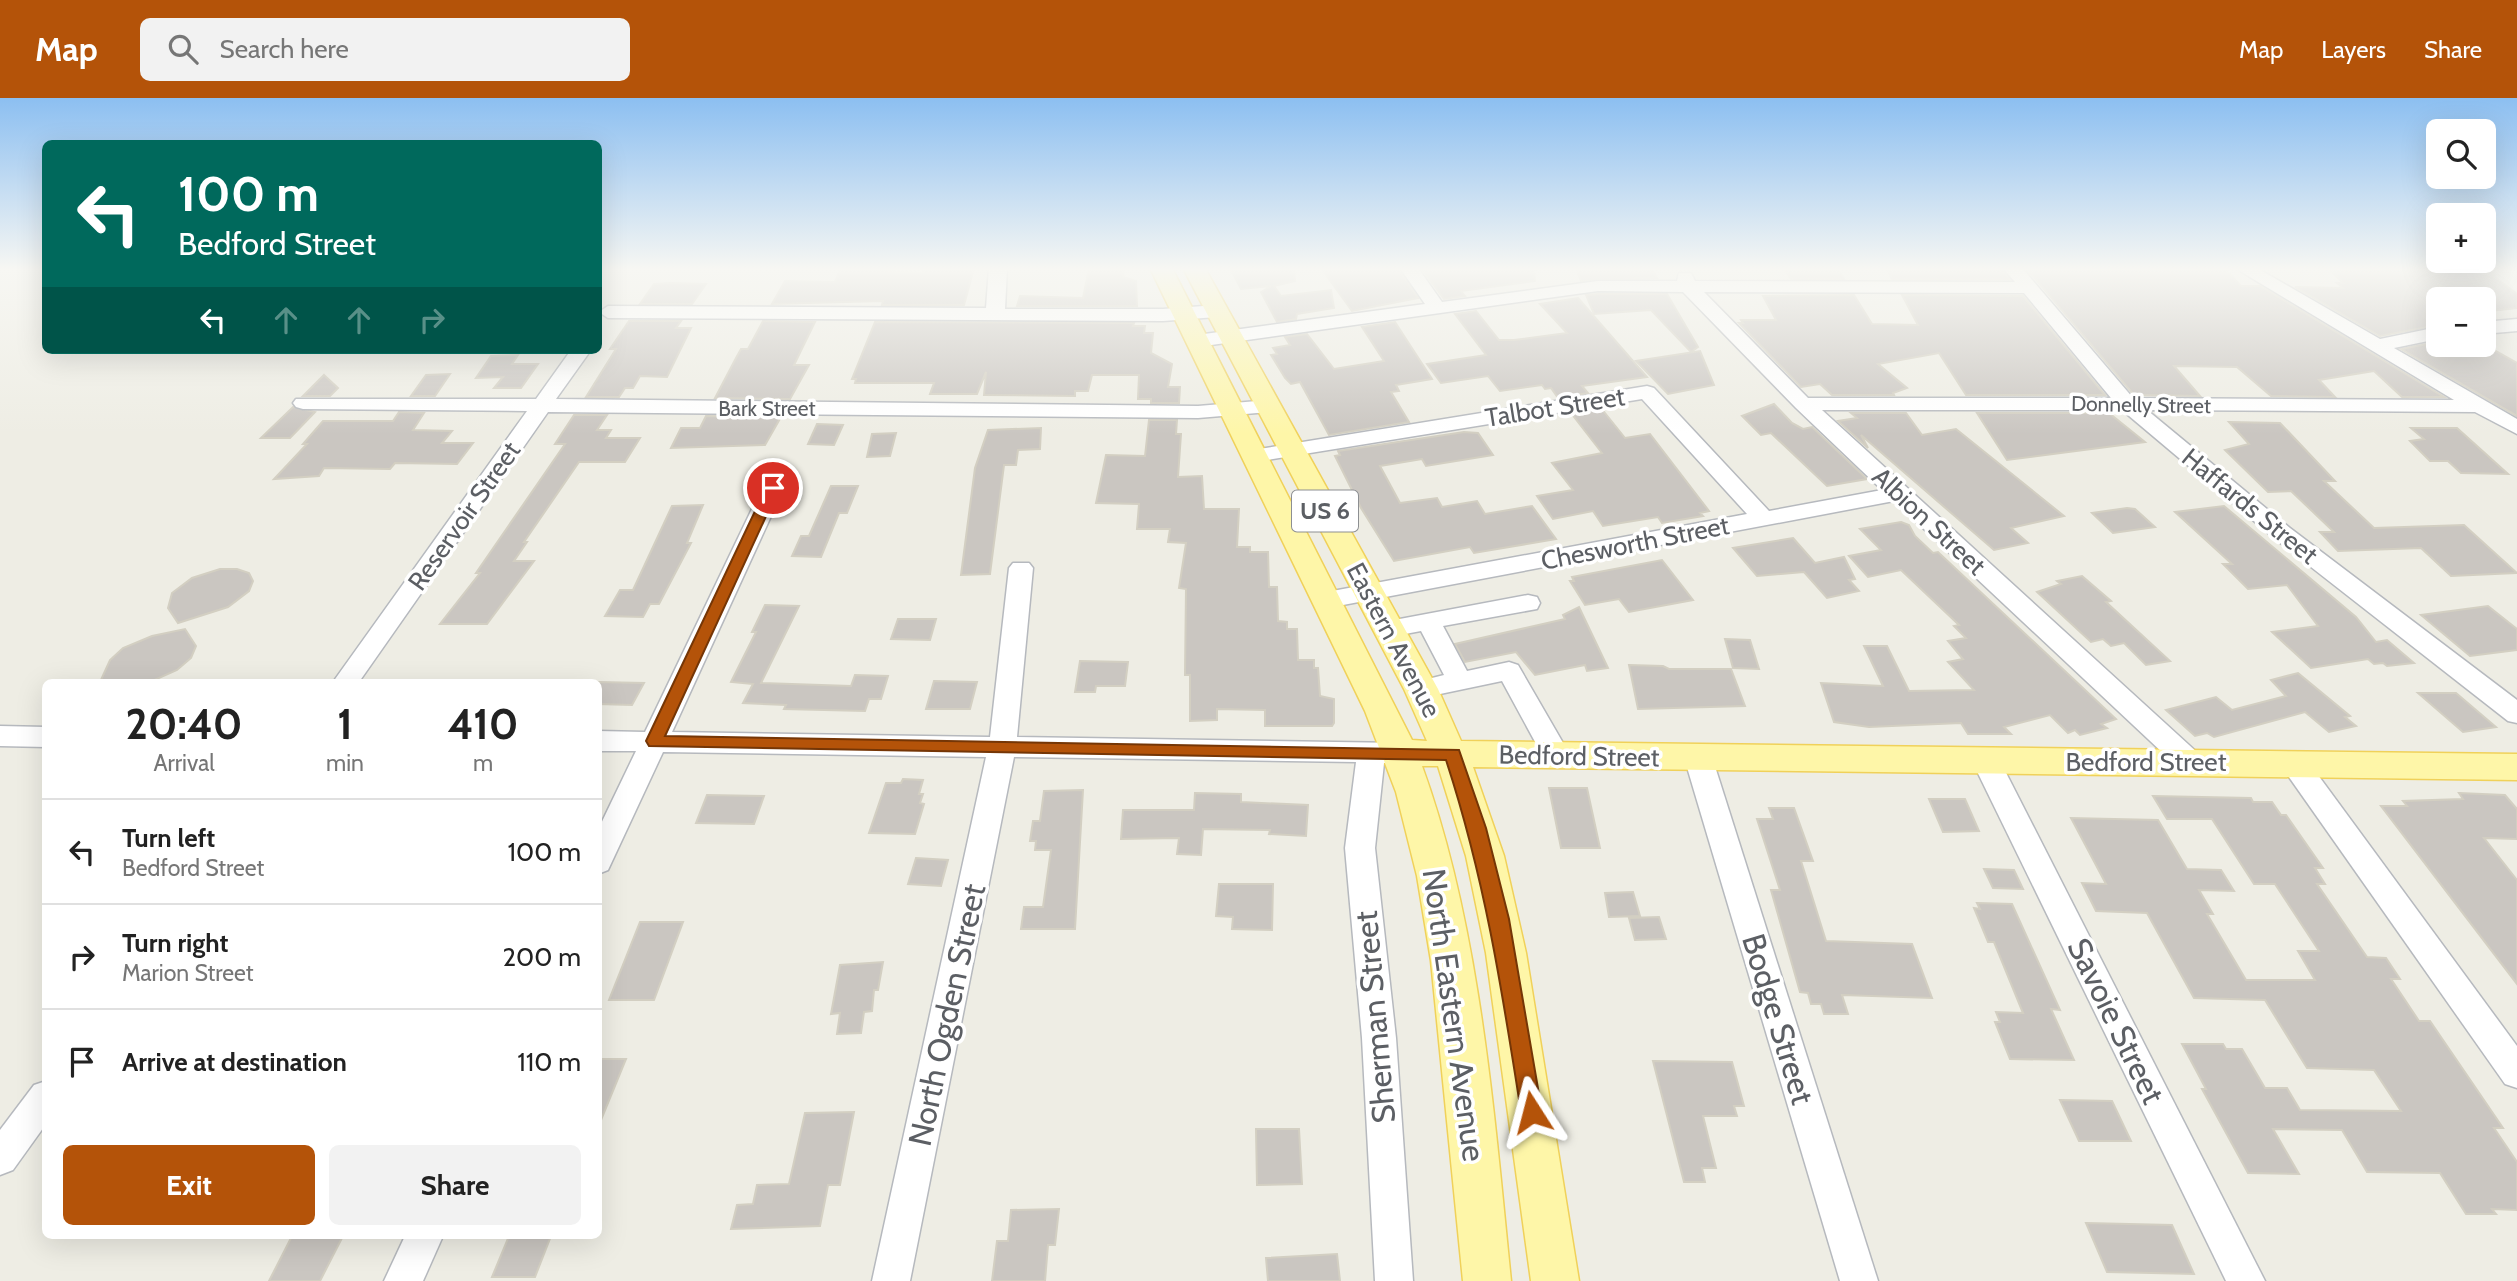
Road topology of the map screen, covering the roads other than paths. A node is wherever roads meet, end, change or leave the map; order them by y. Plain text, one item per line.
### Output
1 (1188, 323) edge
2 (1224, 323) edge
3 (1321, 323) edge
4 (1728, 323) edge
5 (2058, 323) edge
6 (2337, 323) edge
7 (2517, 325) edge
8 (2496, 327) edge
9 (1231, 336) junction
10 (2426, 336) edge
11 (1197, 341) junction
12 (2376, 346) junction
13 (578, 354) edge
14 (303, 403) dead end
15 (1802, 404) junction
16 (1269, 406) junction
17 (2129, 406) junction
18 (2479, 406) junction
19 (541, 408) junction
20 (1232, 411) junction
21 (2517, 428) edge
22 (1292, 450) junction
23 (1255, 456) junction
24 (773, 488) dead end
25 (1900, 493) junction
26 (1764, 519) junction
27 (1021, 568) dead end
28 (1451, 577) junction
29 (1369, 593) junction
30 (1327, 600) junction
31 (1528, 603) dead end
32 (1474, 613) junction
33 (1428, 621) junction
34 (1389, 629) junction
35 (348, 679) edge
36 (1460, 681) junction
37 (1421, 689) junction
38 (2517, 714) edge
39 (0, 736) edge
40 (42, 737) edge
41 (602, 741) edge
42 (654, 741) junction
43 (1002, 748) junction
44 (1386, 753) junction
45 (1453, 754) junction
46 (1556, 755) junction
47 (1698, 757) junction
48 (1986, 761) junction
49 (2190, 762) junction
50 (2294, 763) junction
51 (2517, 767) edge
52 (602, 853) edge
53 (2517, 1073) edge
54 (42, 1101) edge
55 (0, 1158) edge
56 (424, 1239) edge
57 (403, 1281) edge
58 (891, 1281) edge
59 (1394, 1281) edge
60 (1487, 1281) edge
61 (1555, 1281) edge
62 (1859, 1281) edge
63 (2246, 1281) edge

1 - 11 main road, Eastern Avenue / US 6
2 - 9 main road, Eastern Avenue / US 6
3 - 9 street
4 - 15 street, Albion Street
5 - 17 street, Haffards Street
6 - 12 street
7 - 8 street
9 - 11 street
9 - 16 main road, Eastern Avenue / US 6
10 - 12 street
11 - 20 main road, Eastern Avenue / US 6
12 - 18 street
13 - 19 street, Reservoir Street
14 - 19 street, Bark Street
15 - 17 street, Donnelly Street
15 - 25 street, Albion Street
16 - 20 street, Bark Street
16 - 22 main road, Eastern Avenue / US 6
17 - 18 street, Donnelly Street
17 - 38 street, Haffards Street
18 - 21 street
19 - 20 street, Bark Street
19 - 35 street, Reservoir Street
20 - 23 main road, Eastern Avenue / US 6
22 - 23 street
22 - 26 street, Talbot Street
22 - 29 main road, Eastern Avenue / US 6
23 - 30 main road, Eastern Avenue / US 6
24 - 42 street
25 - 26 street, Chesworth Street
25 - 49 street, Albion Street
26 - 28 street, Chesworth Street
27 - 43 street, North Ogden Street
28 - 29 street, Chesworth Street
28 - 32 street
29 - 30 street, Chesworth Street
29 - 34 main road, Eastern Avenue / US 6
30 - 44 main road, Eastern Avenue / US 6
31 - 32 street
32 - 33 street
33 - 34 street
33 - 36 street
34 - 37 main road, Eastern Avenue / US 6
36 - 37 street
36 - 46 street
37 - 45 main road, Eastern Avenue / US 6
39 - 40 street
41 - 42 street, Bedford Street
42 - 43 street, Bedford Street
42 - 52 street
43 - 44 street, Bedford Street
43 - 58 street, North Ogden Street
44 - 45 main road, Bedford Street
44 - 59 street, Sherman Street
44 - 60 main road, North Eastern Avenue / US 6
45 - 46 main road, Bedford Street
45 - 61 main road, North Eastern Avenue / US 6
46 - 47 main road, Bedford Street
47 - 48 main road, Bedford Street
47 - 62 street, Bodge Street
48 - 49 main road, Bedford Street
48 - 63 street, Savoie Street
49 - 50 main road, Bedford Street
50 - 51 main road, Bedford Street
50 - 53 street
54 - 55 street
56 - 57 street

